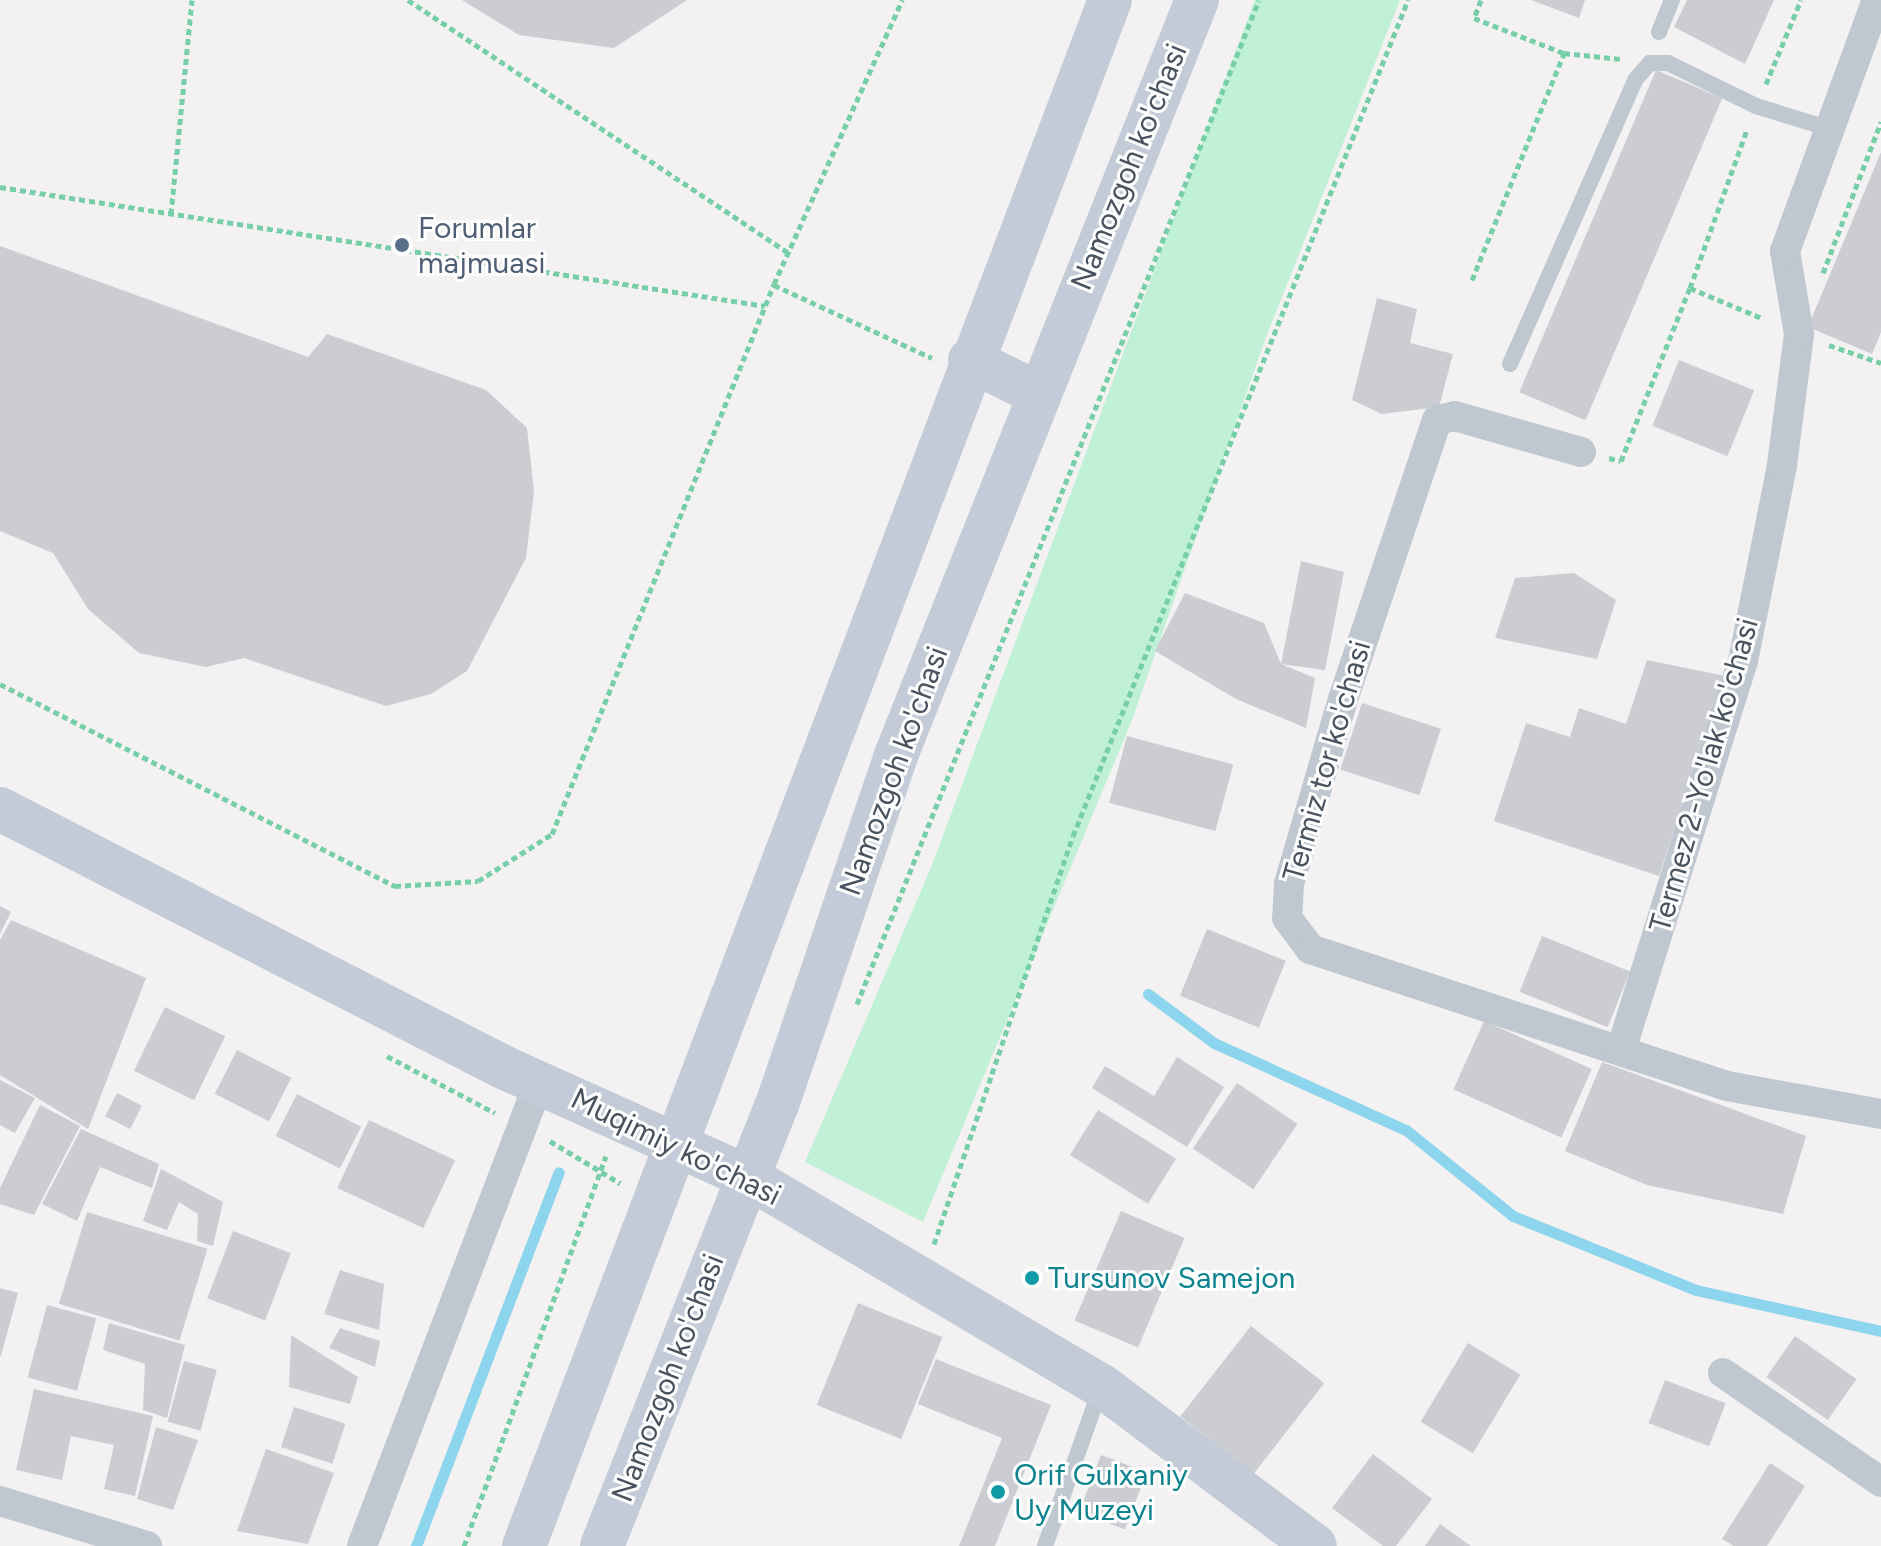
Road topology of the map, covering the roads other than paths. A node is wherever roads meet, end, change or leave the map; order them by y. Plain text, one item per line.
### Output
1 (1110, 0) edge
2 (1197, 0) edge
3 (1672, 0) edge
4 (1877, 0) edge
5 (1659, 32) dead end
6 (1827, 128) junction
7 (1510, 364) dead end
8 (968, 367) junction
9 (1039, 394) junction
10 (1581, 452) road end
11 (0, 809) edge
12 (1621, 1050) junction
13 (539, 1083) junction
14 (1881, 1114) edge
15 (682, 1144) junction
16 (748, 1177) junction
17 (1723, 1373) dead end
18 (1102, 1386) junction
19 (1881, 1482) edge
20 (0, 1501) edge
21 (147, 1546) edge
22 (362, 1546) edge
23 (524, 1546) edge
24 (602, 1546) edge
25 (1045, 1546) edge
26 (1315, 1546) edge

1 - 8 main road
2 - 9 main road, Namozgoh ko'chasi
3 - 5 lane
4 - 6 street, Termez 2-Yo'lak ko'chasi
6 - 7 lane
6 - 12 street, Termez 2-Yo'lak ko'chasi
8 - 9 main road
8 - 15 main road
9 - 16 main road, Namozgoh ko'chasi
10 - 12 street, Termiz tor ko'chasi
11 - 13 main road, Muqimiy ko'chasi
12 - 14 street, Termiz tor ko'chasi
13 - 15 main road, Muqimiy ko'chasi
13 - 22 street
15 - 16 main road, Muqimiy ko'chasi
15 - 23 main road
16 - 18 main road, Muqimiy ko'chasi
16 - 24 main road, Namozgoh ko'chasi
17 - 19 street
18 - 25 lane
18 - 26 main road, Muqimiy ko'chasi
20 - 21 street

